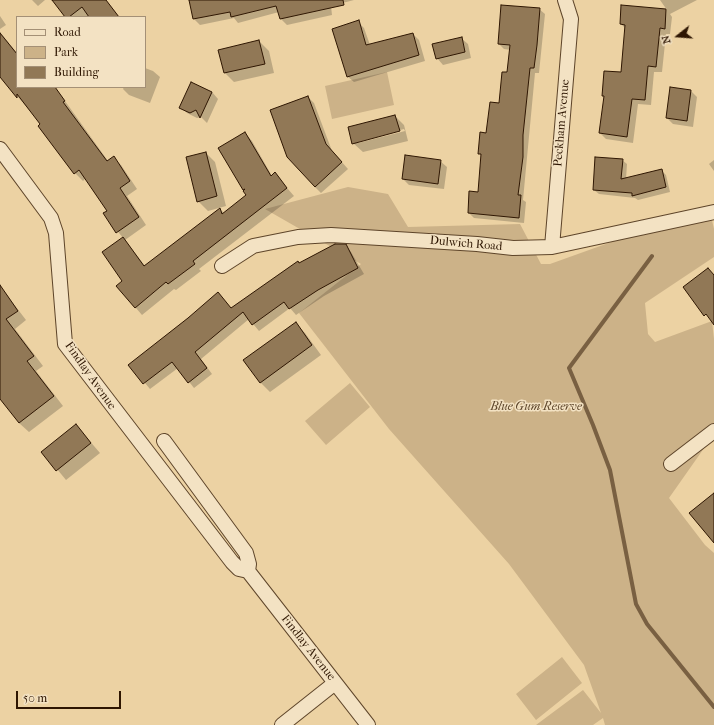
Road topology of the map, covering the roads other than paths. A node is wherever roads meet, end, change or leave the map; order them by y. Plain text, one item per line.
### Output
1 (565, 0) edge
2 (0, 149) edge
3 (713, 214) edge
4 (552, 248) junction
5 (222, 266) dead end
6 (714, 431) edge
7 (164, 441) dead end
8 (671, 464) dead end
9 (248, 571) junction
10 (335, 683) junction
11 (282, 725) edge
12 (368, 725) edge

1 - 4 street, Peckham Avenue
2 - 9 street, Findlay Avenue
3 - 4 street, Dulwich Road
4 - 5 street, Dulwich Road
6 - 8 street
7 - 9 street, Findlay Avenue
9 - 10 street, Findlay Avenue
10 - 11 street
10 - 12 street, Findlay Avenue

